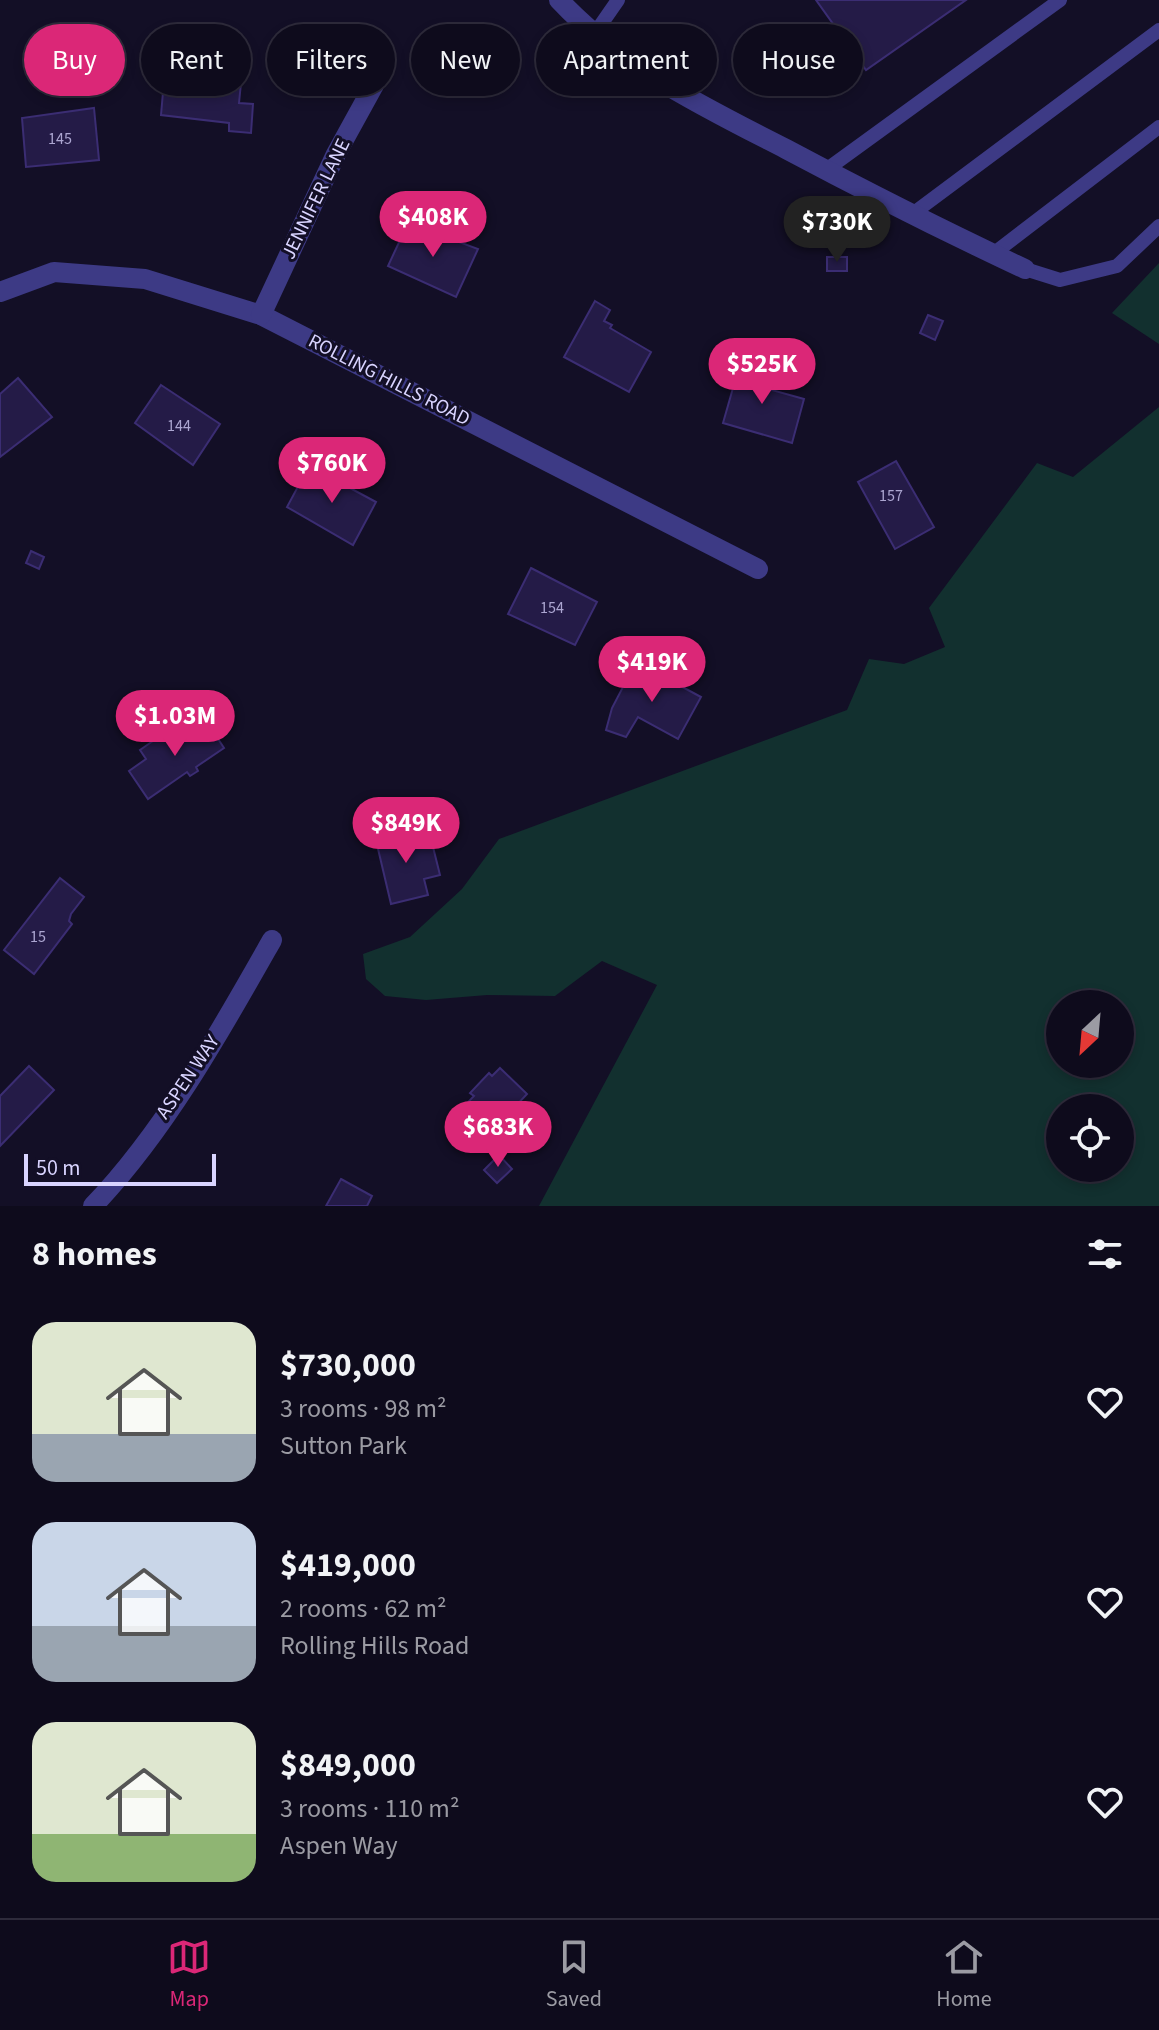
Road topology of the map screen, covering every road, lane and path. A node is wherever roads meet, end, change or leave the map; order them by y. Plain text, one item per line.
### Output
1 (559, 0) edge
2 (618, 0) edge
3 (1060, 0) edge
4 (582, 24) edge
5 (601, 24) edge
6 (1159, 30) edge
7 (368, 96) edge
8 (683, 96) edge
9 (1159, 127) edge
10 (826, 170) junction
11 (911, 215) junction
12 (1159, 226) edge
13 (993, 254) junction
14 (1025, 269) joint
15 (0, 292) edge
16 (261, 315) junction
17 (758, 569) dead end
18 (272, 940) dead end
19 (93, 1206) edge

1 - 4 street
2 - 5 lane
3 - 10 lane
6 - 11 lane
7 - 16 street, JENNIFER LANE
8 - 10 street
9 - 13 lane
10 - 11 street
11 - 13 street
12 - 14 lane
13 - 14 street
15 - 16 street, ROLLING HILLS ROAD
16 - 17 street, ROLLING HILLS ROAD
18 - 19 street, ASPEN WAY

